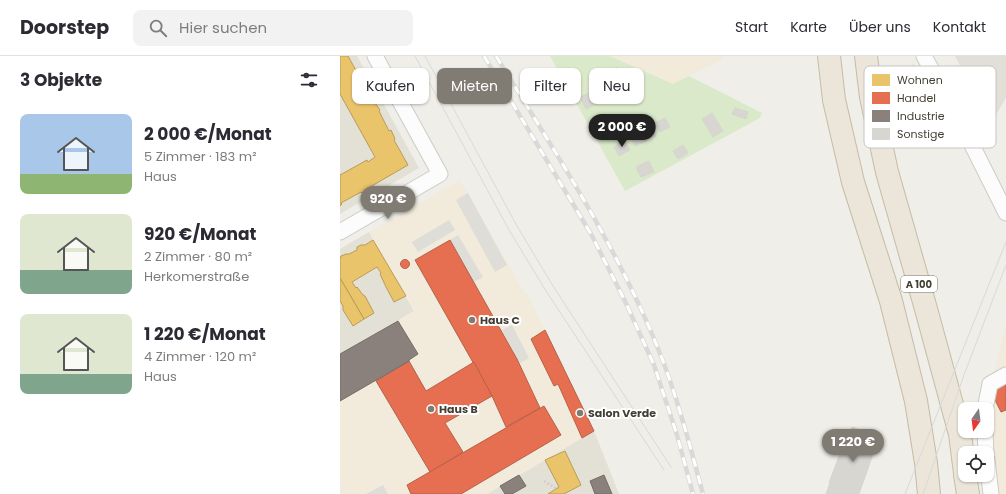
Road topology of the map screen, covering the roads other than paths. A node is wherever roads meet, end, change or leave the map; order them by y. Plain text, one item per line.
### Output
1 (375, 56) edge
2 (829, 56) edge
3 (866, 56) edge
4 (924, 56) edge
5 (867, 66) edge
6 (929, 66) edge
7 (882, 148) edge
8 (974, 148) edge
9 (1006, 213) edge
10 (340, 232) edge
11 (1006, 375) edge
12 (986, 402) edge
13 (962, 446) edge
14 (966, 482) edge
15 (990, 482) edge
16 (929, 494) edge
17 (968, 494) edge
18 (991, 494) edge

1 - 10 street
2 - 16 highway, A 100
3 - 5 highway, A 100
4 - 6 street
7 - 13 highway, A 100
8 - 9 street
11 - 12 street
14 - 17 highway, A 100
15 - 18 street

